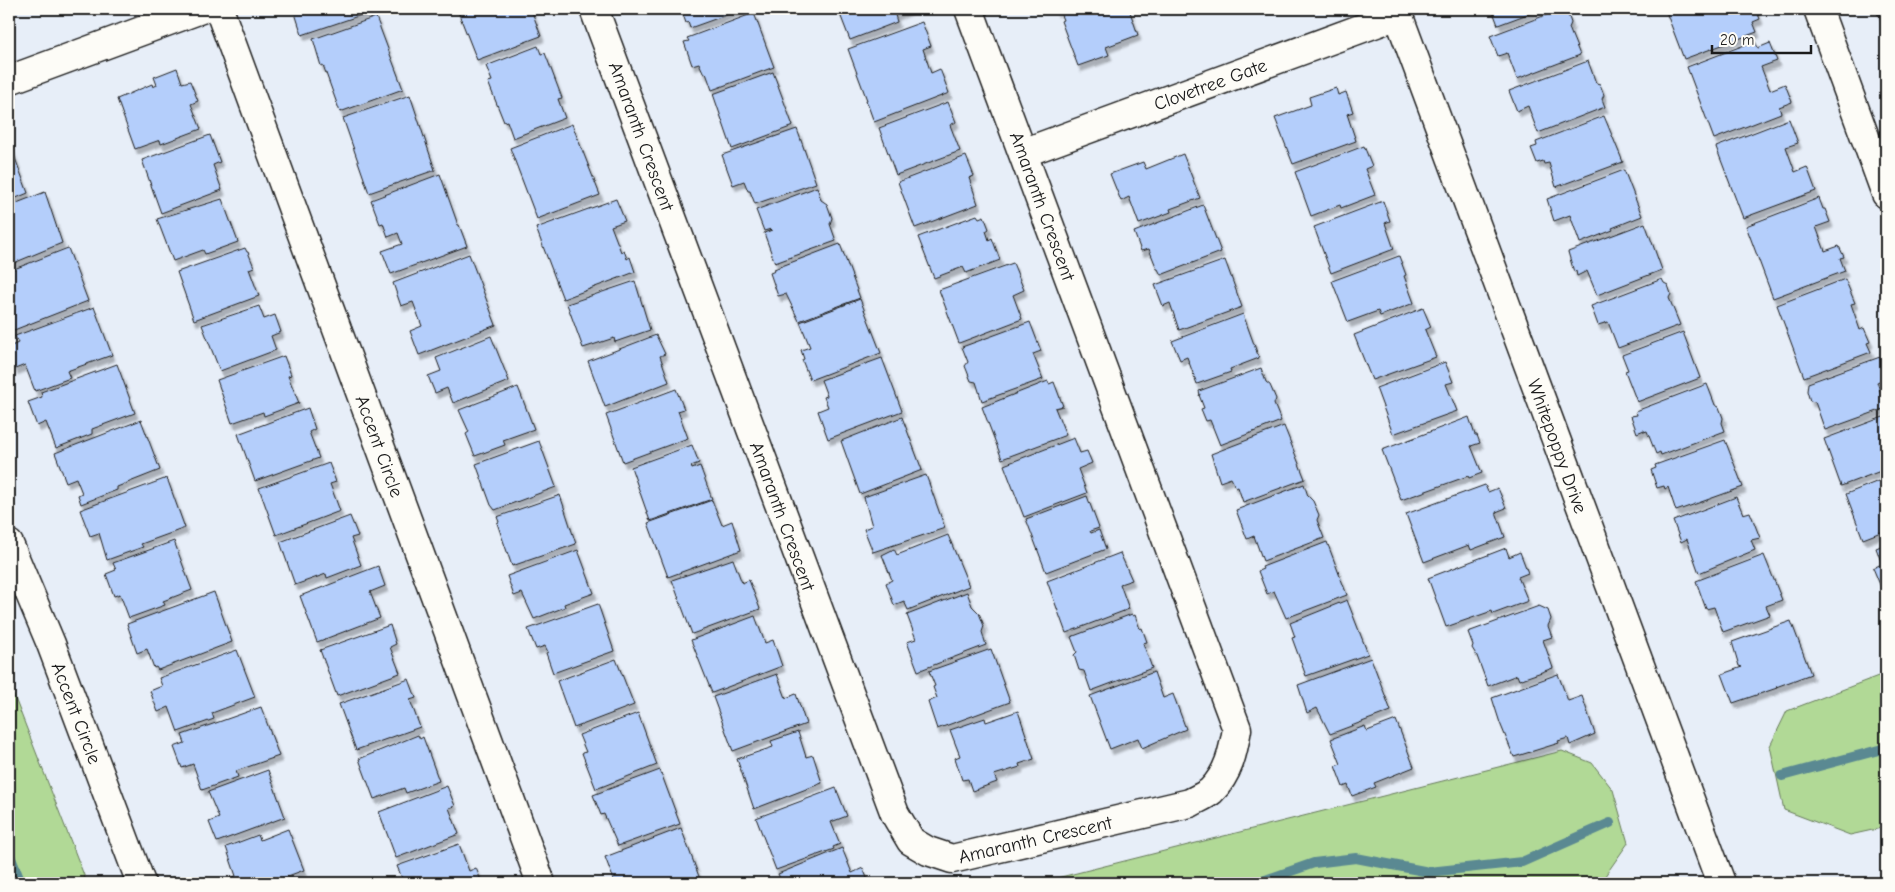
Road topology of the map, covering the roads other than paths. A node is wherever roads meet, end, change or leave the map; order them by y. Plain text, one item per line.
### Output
1 (201, 9) edge
2 (219, 9) edge
3 (594, 9) edge
4 (969, 9) edge
5 (1818, 9) edge
6 (1397, 12) edge
7 (9, 80) edge
8 (1023, 153) junction
9 (1886, 194) edge
10 (9, 544) edge
11 (141, 883) edge
12 (541, 883) edge
13 (1721, 883) edge

1 - 7 street
2 - 12 street, Accent Circle
3 - 8 street, Amaranth Crescent
4 - 8 street, Amaranth Crescent
5 - 9 street
6 - 8 street, Clovetree Gate
6 - 13 street, Whitepoppy Drive
10 - 11 street, Accent Circle

